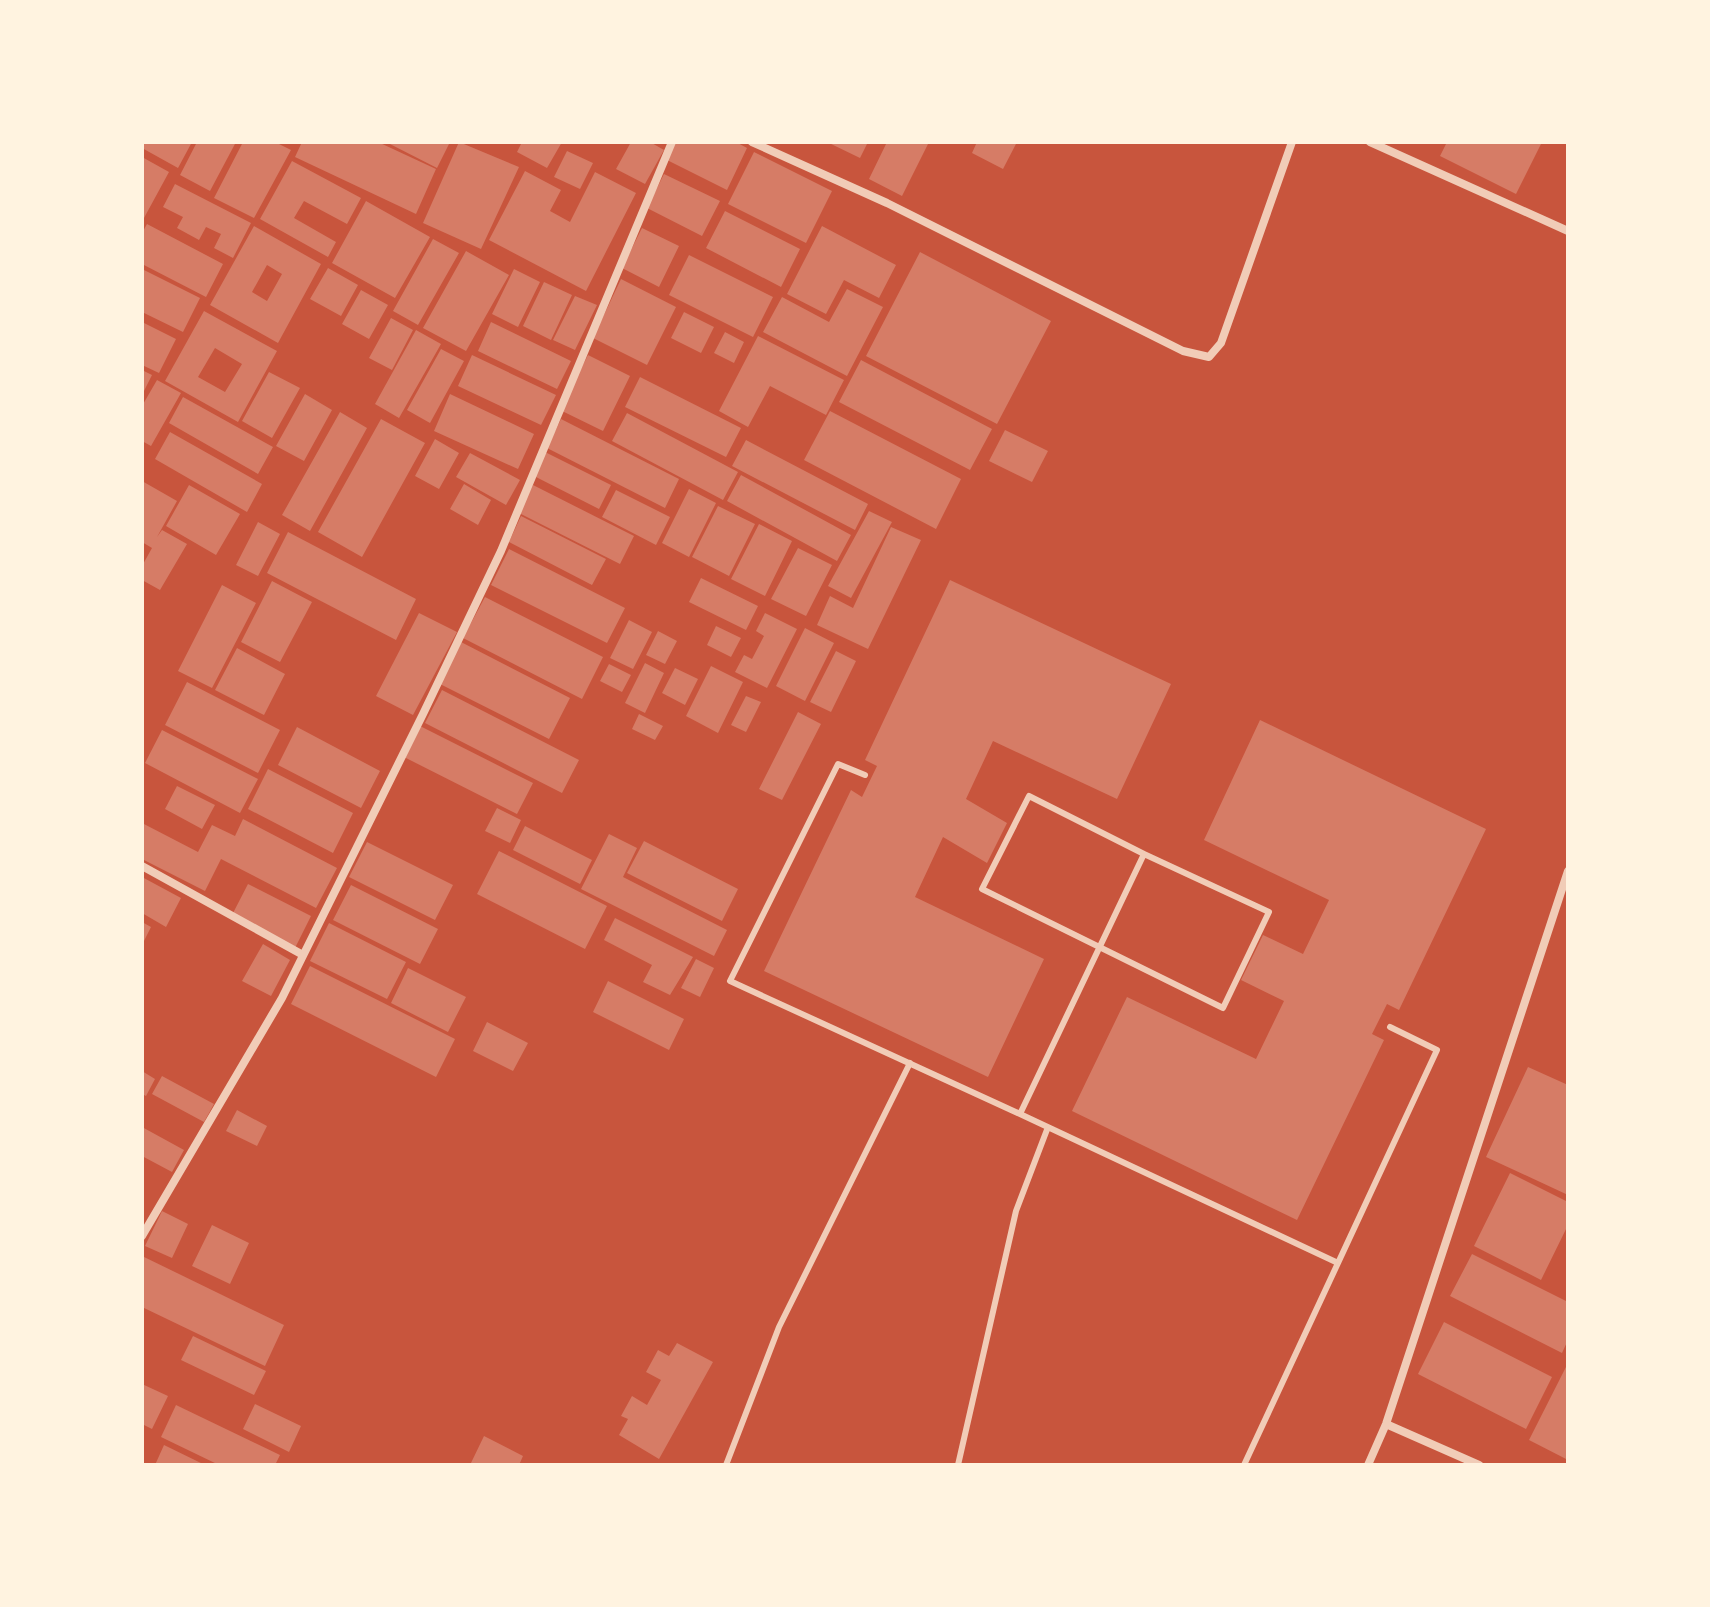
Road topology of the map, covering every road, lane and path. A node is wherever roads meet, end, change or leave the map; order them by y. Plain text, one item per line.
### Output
1 (672, 142) edge
2 (752, 142) edge
3 (1292, 142) edge
4 (1370, 142) edge
5 (1568, 231) edge
6 (865, 775) dead end
7 (1144, 854) junction
8 (142, 866) edge
9 (1568, 871) edge
10 (1099, 948) junction
11 (303, 955) junction
12 (1390, 1027) dead end
13 (910, 1063) junction
14 (1020, 1114) junction
15 (1048, 1127) junction
16 (142, 1236) edge
17 (1338, 1263) junction
18 (1386, 1424) junction
19 (726, 1465) edge
20 (958, 1465) edge
21 (1244, 1465) edge
22 (1368, 1465) edge
23 (1479, 1465) edge

1 - 11 street
2 - 3 street
4 - 5 street
6 - 13 lane
7 - 10 lane
7 - 10 lane
7 - 10 lane
8 - 11 street
9 - 18 street
10 - 14 lane
11 - 16 street
12 - 17 lane
13 - 14 lane
13 - 19 lane
14 - 15 lane
15 - 17 lane
15 - 20 lane
17 - 21 lane
18 - 22 street
18 - 23 street

